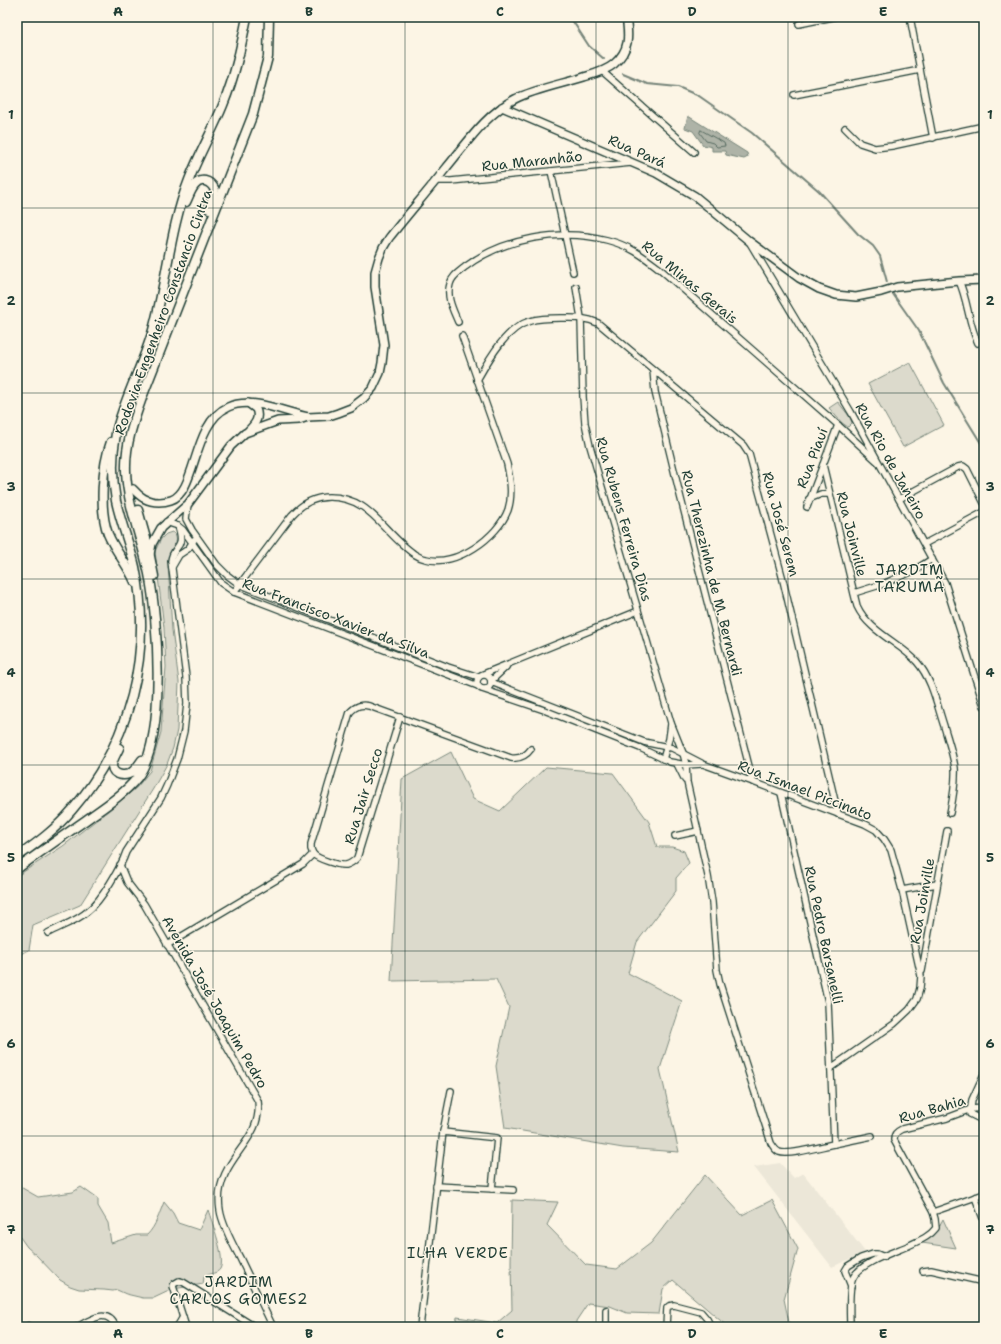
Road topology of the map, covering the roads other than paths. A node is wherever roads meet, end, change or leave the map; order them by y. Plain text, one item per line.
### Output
1 (247, 17) edge
2 (269, 17) edge
3 (626, 17) edge
4 (833, 17) edge
5 (910, 17) edge
6 (799, 24) dead end
7 (920, 70) junction
8 (602, 71) junction
9 (794, 95) dead end
10 (502, 107) junction
11 (984, 126) edge
12 (845, 128) dead end
13 (933, 138) junction
14 (694, 152) dead end
15 (632, 163) junction
16 (551, 171) junction
17 (436, 181) junction
18 (565, 235) junction
19 (749, 241) junction
20 (573, 272) dead end
21 (984, 280) edge
22 (958, 281) junction
23 (576, 287) dead end
24 (581, 318) junction
25 (458, 322) dead end
26 (167, 332) junction
27 (462, 336) dead end
28 (978, 343) dead end
29 (159, 354) junction
30 (653, 370) junction
31 (477, 380) junction
32 (248, 403) junction
33 (308, 417) junction
34 (838, 425) junction
35 (118, 429) junction
36 (245, 433) junction
37 (877, 461) junction
38 (823, 465) junction
39 (133, 489) junction
40 (830, 494) junction
41 (899, 499) junction
42 (809, 500) junction
43 (116, 501) junction
44 (984, 503) edge
45 (188, 504) junction
46 (807, 507) dead end
47 (984, 512) edge
48 (166, 522) junction
49 (178, 526) junction
50 (195, 535) junction
51 (192, 543) junction
52 (924, 544) junction
53 (188, 550) junction
54 (201, 554) junction
55 (150, 555) junction
56 (932, 559) junction
57 (172, 567) junction
58 (239, 584) junction
59 (139, 592) junction
60 (234, 592) junction
61 (854, 593) junction
62 (638, 611) junction
63 (157, 645) junction
64 (507, 665) junction
65 (480, 676) junction
66 (491, 682) junction
67 (480, 687) junction
68 (505, 687) junction
69 (502, 695) junction
70 (984, 706) edge
71 (400, 717) junction
72 (671, 723) junction
73 (666, 747) junction
74 (531, 749) dead end
75 (683, 753) junction
76 (663, 759) junction
77 (677, 764) junction
78 (703, 764) junction
79 (686, 765) junction
80 (687, 782) junction
81 (753, 782) junction
82 (781, 793) junction
83 (950, 813) dead end
84 (838, 814) junction
85 (698, 831) junction
86 (947, 831) dead end
87 (675, 836) dead end
88 (313, 854) junction
89 (17, 857) edge
90 (120, 865) junction
91 (17, 869) edge
92 (937, 884) junction
93 (902, 890) junction
94 (48, 933) dead end
95 (167, 945) junction
96 (921, 976) junction
97 (831, 1068) junction
98 (984, 1074) edge
99 (451, 1091) dead end
100 (973, 1096) junction
101 (971, 1109) junction
102 (983, 1109) edge
103 (984, 1121) edge
104 (443, 1132) junction
105 (872, 1136) dead end
106 (834, 1144) junction
107 (436, 1186) junction
108 (492, 1190) junction
109 (513, 1190) dead end
110 (984, 1194) edge
111 (975, 1197) junction
112 (933, 1212) junction
113 (984, 1221) edge
114 (884, 1256) junction
115 (924, 1271) dead end
116 (984, 1282) edge
117 (851, 1286) junction
118 (606, 1310) dead end
119 (183, 1317) junction
120 (77, 1327) edge
121 (116, 1327) edge
122 (177, 1327) edge
123 (186, 1327) edge
124 (255, 1327) edge
125 (273, 1327) edge
126 (420, 1327) edge
127 (606, 1327) edge
128 (666, 1327) edge
129 (711, 1327) edge
130 (850, 1327) edge

1 - 35 main road, Rodovia Engenheiro Constancio Cintra
2 - 26 main road, Rodovia Engenheiro Constancio Cintra
3 - 8 main road
4 - 6 street
5 - 7 street
7 - 9 street
7 - 13 street
8 - 10 main road
8 - 14 street
10 - 15 main road, Rua Pará
10 - 17 main road
11 - 13 street
12 - 13 street
15 - 16 street, Rua Maranhão
15 - 19 main road, Rua Pará
16 - 17 street, Rua Maranhão
16 - 18 street
17 - 33 main road
18 - 20 street
18 - 25 street, Rua Minas Gerais
18 - 34 street, Rua Minas Gerais
19 - 22 main road, Rua Pará
19 - 37 street, Rua Rio de Janeiro
21 - 22 main road, Rua Pará
22 - 28 street
23 - 24 street, Rua Rubens Ferreira Dias
24 - 30 street, Rua José Serem
24 - 31 street, Rua José Serem
24 - 62 street, Rua Rubens Ferreira Dias
26 - 29 main road, Rodovia Engenheiro Constancio Cintra
26 - 43 main road
27 - 31 street
29 - 39 main road
29 - 63 main road, Rodovia Engenheiro Constancio Cintra
30 - 81 street, Rua Therezinha de M. Bernardi
30 - 84 street, Rua José Serem
31 - 58 street
32 - 33 main road
32 - 36 main road
32 - 39 main road
33 - 36 main road
34 - 37 street, Rua Minas Gerais
34 - 38 street, Rua Piauí
35 - 43 main road, Rodovia Engenheiro Constancio Cintra
35 - 59 main road
36 - 45 main road
37 - 41 street, Rua Rio de Janeiro
38 - 40 street, Rua Joinville
38 - 42 street, Rua Piauí
39 - 55 main road
40 - 42 street, Rua Piauí
40 - 61 street, Rua Joinville
41 - 44 street
41 - 52 street, Rua Rio de Janeiro
42 - 46 street, Rua Piauí
43 - 59 main road, Rodovia Engenheiro Constancio Cintra
45 - 48 main road
45 - 50 street, Rua Francisco Xavier da Silva
47 - 52 street
48 - 49 street
48 - 55 main road
49 - 51 street, Rua Francisco Xavier da Silva
49 - 57 street
50 - 51 street
50 - 58 street, Rua Francisco Xavier da Silva
51 - 53 street
51 - 54 street, Rua Francisco Xavier da Silva
52 - 56 street, Rua Rio de Janeiro
53 - 54 street
53 - 57 street
54 - 60 street, Rua Francisco Xavier da Silva
55 - 63 main road
56 - 61 street
56 - 70 street, Rua Rio de Janeiro
57 - 90 street
58 - 60 street
58 - 65 street, Rua Francisco Xavier da Silva
59 - 63 main road
59 - 89 main road, Rodovia Engenheiro Constancio Cintra
60 - 67 street, Rua Francisco Xavier da Silva
61 - 83 street, Rua Joinville
62 - 64 street
62 - 72 street, Rua Rubens Ferreira Dias
63 - 91 main road, Rodovia Engenheiro Constancio Cintra
64 - 65 street
64 - 66 street
65 - 66 street
65 - 67 street
66 - 67 street
66 - 68 street
67 - 69 street, Rua Francisco Xavier da Silva
68 - 69 street
68 - 73 street
69 - 76 street, Rua Francisco Xavier da Silva
71 - 74 street
71 - 88 street, Rua Jair Secco
71 - 88 street
72 - 73 street
72 - 75 street, Rua Rubens Ferreira Dias
73 - 75 street
73 - 76 street
75 - 78 street, Rua Ismael Piccinato
75 - 79 street, Rua Rubens Ferreira Dias
76 - 77 street, Rua Francisco Xavier da Silva
77 - 79 street, Rua Francisco Xavier da Silva
77 - 80 street
78 - 79 street, Rua Ismael Piccinato
78 - 81 street, Rua Ismael Piccinato
79 - 80 street
80 - 85 street
81 - 82 street, Rua Ismael Piccinato
82 - 84 street, Rua Ismael Piccinato
82 - 97 street, Rua Pedro Barsanelli
84 - 93 street, Rua Ismael Piccinato
85 - 87 street
85 - 106 street
86 - 92 street, Rua Joinville
88 - 95 street
90 - 94 street
90 - 95 street, Avenida José Joaquim Pedro
92 - 93 street
92 - 96 street, Rua Joinville
93 - 96 street, Rua Ismael Piccinato
95 - 125 street, Avenida José Joaquim Pedro
96 - 97 street, Rua Ismael Piccinato
97 - 106 street, Rua Pedro Barsanelli
98 - 100 street
99 - 104 street
100 - 101 street
100 - 102 street
101 - 102 street, Rua Bahia
101 - 103 street
101 - 112 street, Rua Bahia
104 - 107 street
104 - 108 street
105 - 106 street
107 - 108 street
107 - 126 street
108 - 109 street
110 - 111 street
111 - 112 street
111 - 113 street
112 - 114 street
114 - 117 street
114 - 117 street
115 - 116 street
117 - 130 street
118 - 127 street
119 - 122 street
119 - 123 street
119 - 124 street
120 - 121 street
128 - 129 street

